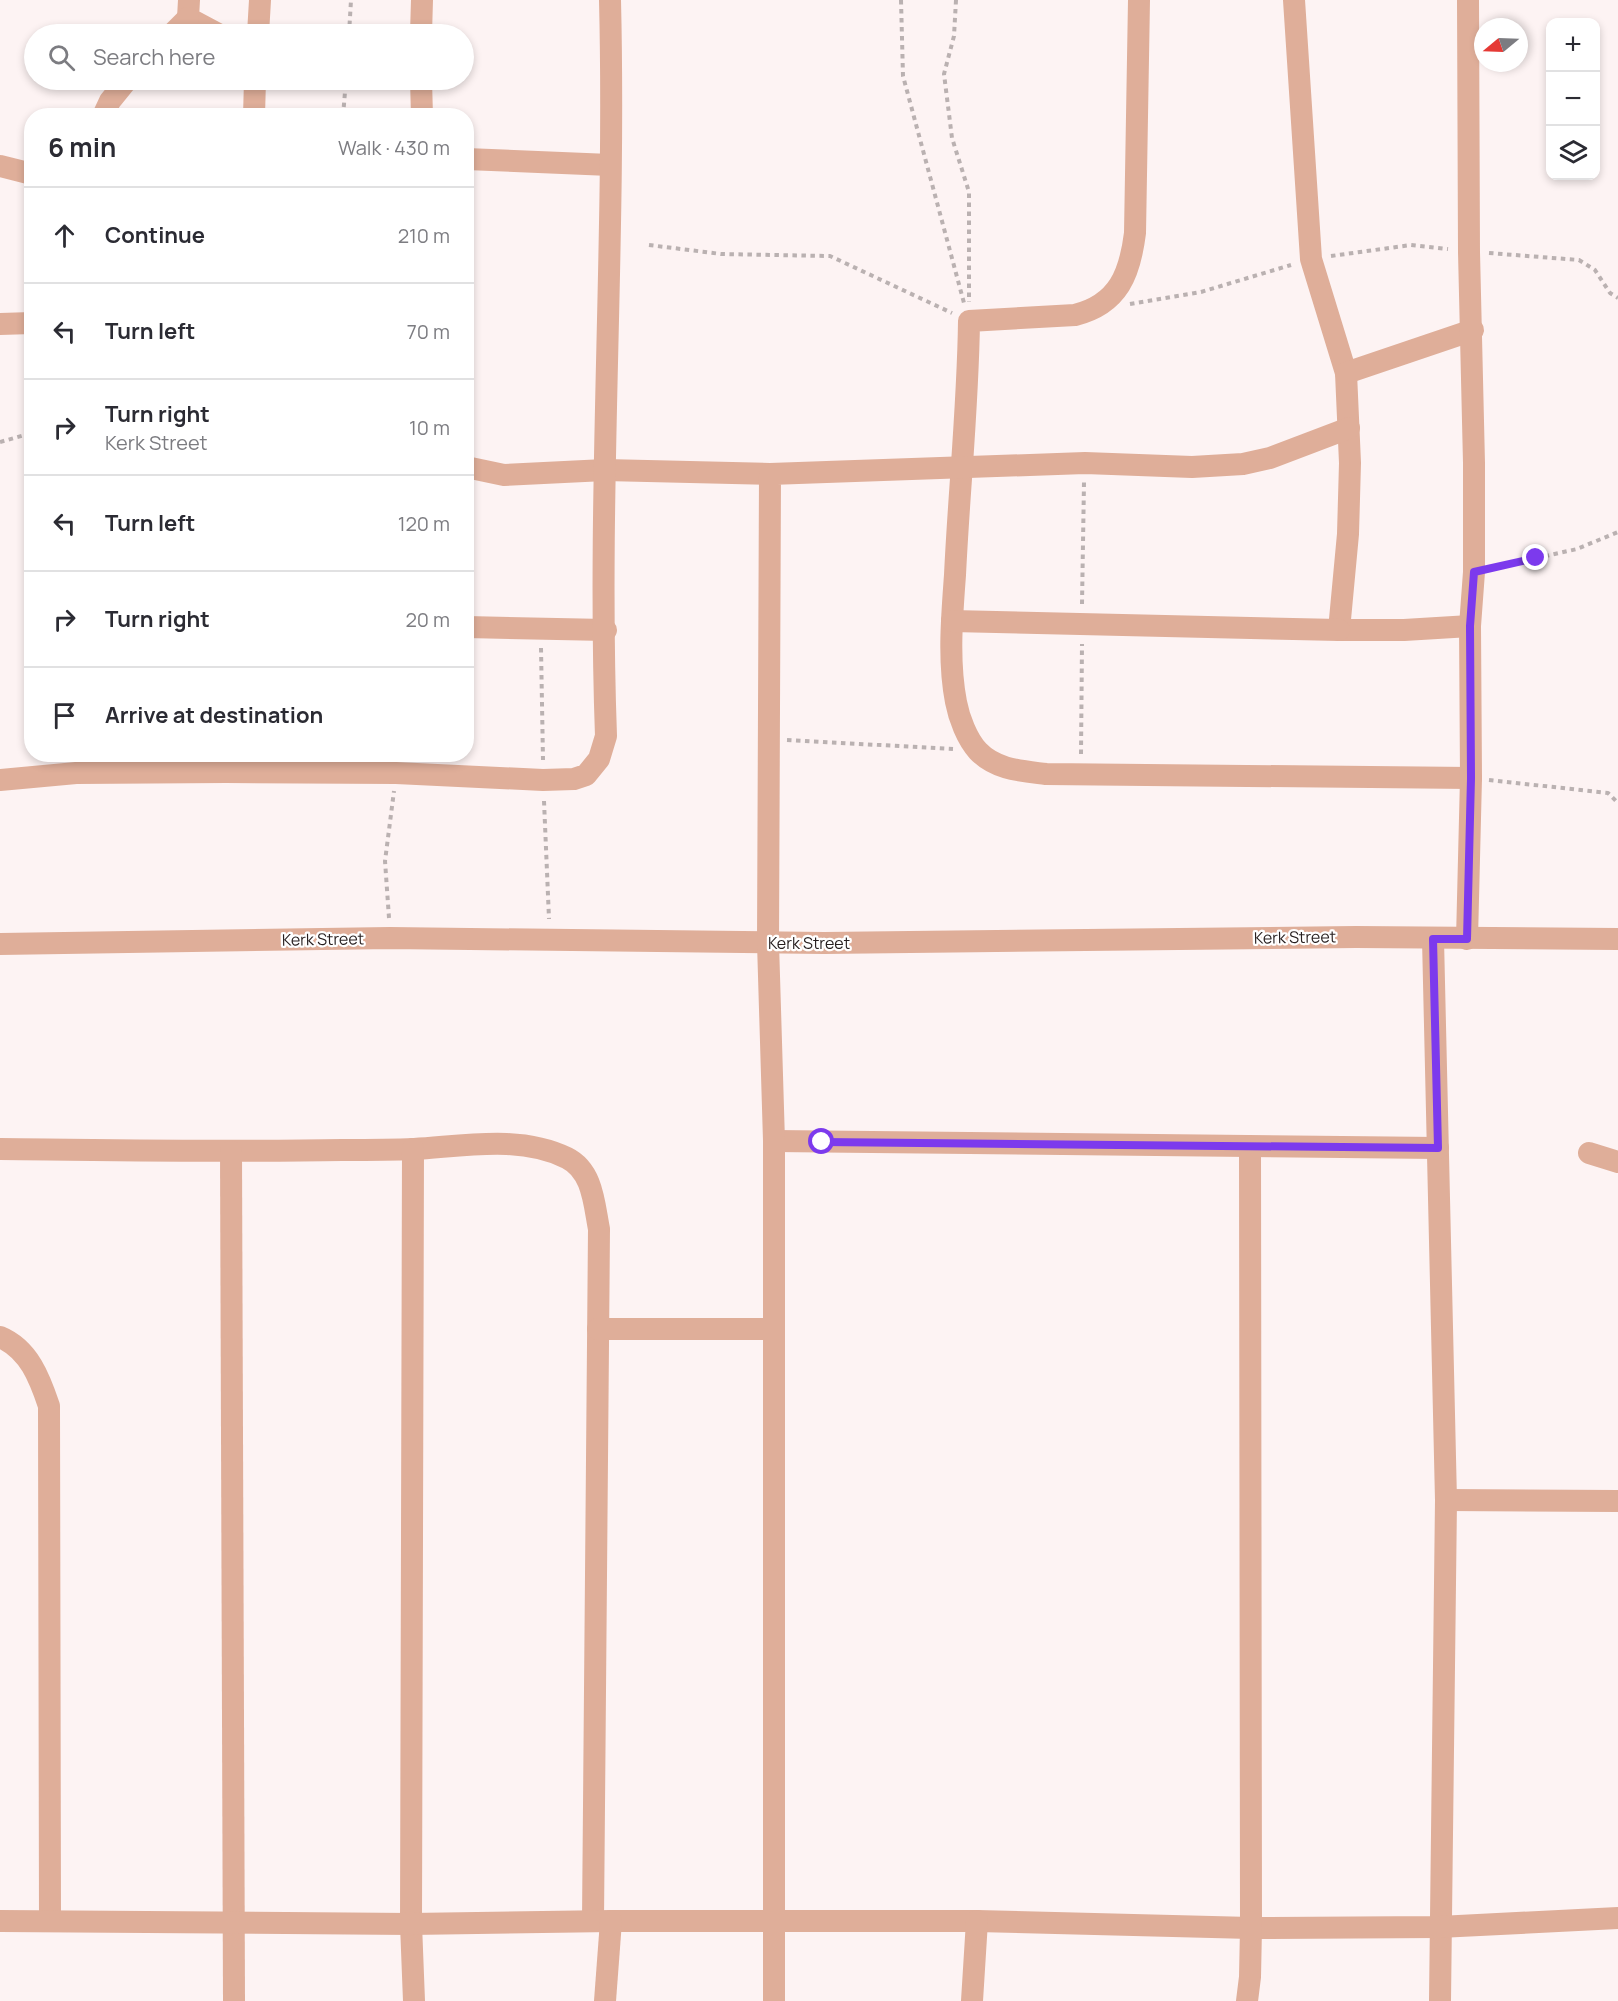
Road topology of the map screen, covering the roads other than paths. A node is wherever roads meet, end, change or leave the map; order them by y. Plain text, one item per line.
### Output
1 (260, 0) edge
2 (422, 0) edge
3 (610, 0) edge
4 (1139, 0) edge
5 (1293, 0) edge
6 (1468, 0) edge
7 (188, 9) edge
8 (178, 24) edge
9 (206, 24) edge
10 (259, 24) edge
11 (421, 24) edge
12 (121, 90) edge
13 (255, 90) edge
14 (421, 90) edge
15 (109, 108) edge
16 (254, 108) edge
17 (422, 108) edge
18 (474, 159) edge
19 (610, 165) junction
20 (0, 166) edge
21 (24, 172) edge
22 (24, 323) edge
23 (0, 324) edge
24 (1473, 330) junction
25 (1346, 373) junction
26 (1349, 428) junction
27 (960, 467) junction
28 (474, 469) edge
29 (605, 470) junction
30 (770, 474) junction
31 (952, 621) junction
32 (1470, 626) junction
33 (474, 627) edge
34 (606, 630) junction
35 (1339, 630) junction
36 (76, 764) edge
37 (1471, 778) junction
38 (0, 780) edge
39 (1433, 939) junction
40 (1467, 939) junction
41 (1618, 939) edge
42 (768, 943) junction
43 (0, 944) edge
44 (774, 1141) junction
45 (1250, 1147) junction
46 (1438, 1148) junction
47 (0, 1149) edge
48 (413, 1149) junction
49 (231, 1152) junction
50 (1589, 1153) dead end
51 (1618, 1162) edge
52 (598, 1329) junction
53 (773, 1329) junction
54 (0, 1338) edge
55 (1446, 1500) junction
56 (1618, 1501) edge
57 (1618, 1918) edge
58 (50, 1920) junction
59 (0, 1921) edge
60 (602, 1921) junction
61 (977, 1921) junction
62 (234, 1922) junction
63 (774, 1923) junction
64 (411, 1924) junction
65 (1439, 1927) junction
66 (1251, 1928) junction
67 (234, 2001) edge
68 (414, 2001) edge
69 (605, 2001) edge
70 (774, 2001) edge
71 (972, 2001) edge
72 (1247, 2001) edge
73 (1440, 2001) edge

1 - 10 street
2 - 11 street
3 - 19 street
4 - 27 street
5 - 25 street
6 - 24 street
7 - 8 street
7 - 9 street
12 - 15 street
13 - 16 street
14 - 17 street
18 - 19 street
19 - 29 street
20 - 21 street
22 - 23 street
24 - 25 street
24 - 32 street
25 - 26 street
26 - 27 street
26 - 35 street
27 - 30 street
27 - 31 street
28 - 29 street
29 - 30 street
29 - 34 street
30 - 42 street
31 - 35 street
31 - 37 street
32 - 35 street
32 - 37 street
33 - 34 street
34 - 36 street
36 - 38 street
37 - 40 street
39 - 40 street, Kerk Street
39 - 42 street, Kerk Street
39 - 46 street
40 - 41 street, Kerk Street
42 - 43 street, Kerk Street
42 - 44 street
44 - 45 street
44 - 53 street
45 - 46 street
45 - 66 street
46 - 55 street
47 - 49 street
48 - 49 street
48 - 52 street
48 - 64 street
49 - 62 street
50 - 51 street
52 - 53 street
52 - 60 street
53 - 63 street
54 - 58 street
55 - 56 street
55 - 65 street
57 - 65 street
58 - 59 street
58 - 62 street
60 - 63 street
60 - 64 street
60 - 69 street
61 - 63 street
61 - 66 street
61 - 71 street
62 - 64 street
62 - 67 street
63 - 70 street
64 - 68 street
65 - 66 street
65 - 73 street
66 - 72 street

